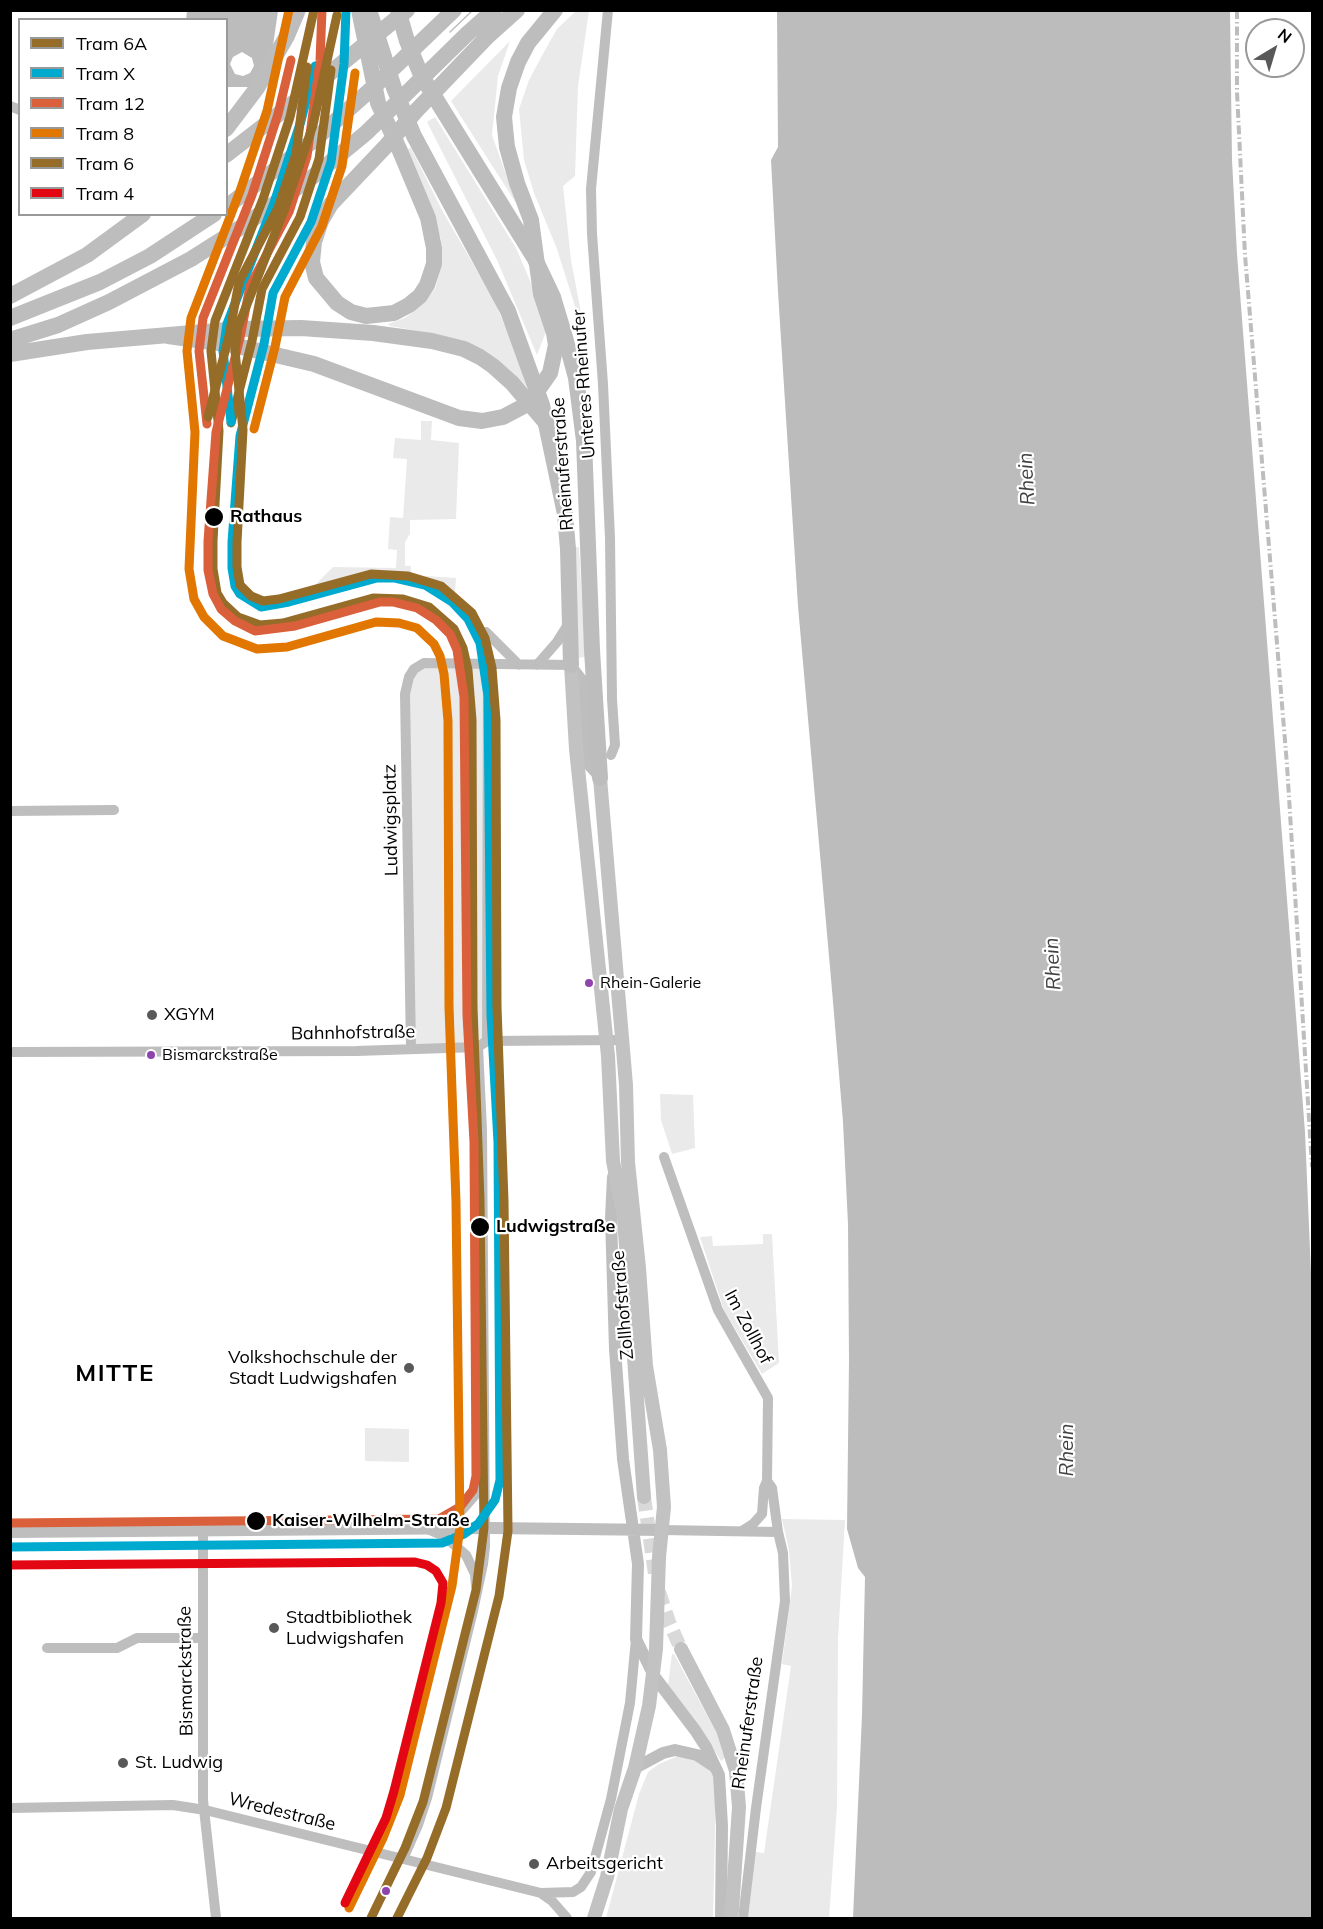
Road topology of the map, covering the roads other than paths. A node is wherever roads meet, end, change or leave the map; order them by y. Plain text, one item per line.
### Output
1 (298, 10) edge
2 (359, 10) edge
3 (369, 10) edge
4 (398, 10) edge
5 (406, 10) edge
6 (454, 10) edge
7 (494, 10) edge
8 (517, 10) edge
9 (555, 10) edge
10 (608, 10) edge
11 (228, 126) edge
12 (228, 153) edge
13 (228, 205) edge
14 (140, 216) edge
15 (211, 216) edge
16 (535, 259) junction
17 (10, 296) edge
18 (10, 318) edge
19 (168, 336) junction
20 (10, 340) edge
21 (10, 354) edge
22 (547, 424) junction
23 (570, 622) junction
24 (486, 632) dead end
25 (488, 665) junction
26 (519, 665) junction
27 (537, 665) junction
28 (571, 665) junction
29 (611, 754) dead end
30 (600, 778) junction
31 (114, 810) dead end
32 (10, 811) edge
33 (606, 1040) junction
34 (622, 1040) junction
35 (483, 1044) junction
36 (411, 1048) junction
37 (10, 1052) edge
38 (664, 1157) dead end
39 (613, 1161) junction
40 (628, 1162) junction
41 (624, 1218) junction
42 (485, 1463) junction
43 (767, 1481) junction
44 (645, 1497) tunnel mouth
45 (486, 1528) junction
46 (426, 1529) junction
47 (202, 1530) junction
48 (633, 1530) junction
49 (662, 1530) junction
50 (742, 1531) junction
51 (10, 1532) edge
52 (778, 1532) junction
53 (477, 1593) junction
54 (202, 1638) junction
55 (636, 1639) junction
56 (46, 1648) dead end
57 (681, 1649) tunnel mouth
58 (654, 1676) junction
59 (716, 1767) junction
60 (635, 1768) junction
61 (10, 1808) edge
62 (205, 1813) junction
63 (403, 1859) junction
64 (541, 1893) junction
65 (732, 1917) edge
66 (216, 1918) edge
67 (567, 1918) edge
68 (594, 1918) edge

1 - 11 main road
2 - 8 main road
3 - 22 main road, Rheinuferstraße
4 - 16 main road, Rheinuferstraße
5 - 12 main road
6 - 13 main road
7 - 20 main road
9 - 16 main road
10 - 29 street, Unteres Rheinufer
14 - 17 main road
15 - 18 main road
16 - 19 main road
16 - 30 main road, Rheinuferstraße
19 - 21 main road
19 - 22 main road
22 - 23 main road, Rheinuferstraße
23 - 27 street
23 - 28 main road, Rheinuferstraße
24 - 26 street
25 - 26 street
25 - 35 street
25 - 36 street, Ludwigsplatz
26 - 27 street
27 - 28 street
28 - 30 street, Rheinuferstraße
28 - 33 main road, Rheinuferstraße
30 - 34 main road, Rheinuferstraße
31 - 32 street
33 - 34 street, Bahnhofstraße
33 - 35 street, Bahnhofstraße
33 - 39 main road, Zollhofstraße
34 - 40 main road, Zollhofstraße
35 - 36 street, Bahnhofstraße
35 - 42 street
36 - 37 street, Bahnhofstraße
38 - 43 street, Im Zollhof
39 - 41 main road
39 - 48 street, Zollhofstraße
40 - 41 main road
40 - 49 main road, Zollhofstraße
41 - 44 main road
42 - 45 street
42 - 46 street
43 - 50 street, Im Zollhof
43 - 52 street, Im Zollhof
45 - 46 street
45 - 48 street
45 - 53 street
46 - 47 street
46 - 53 street
47 - 51 street
47 - 54 street, Bismarckstraße
48 - 49 street
48 - 55 street, Zollhofstraße
49 - 50 street
49 - 58 main road, Zollhofstraße
50 - 52 street
52 - 65 street, Rheinuferstraße
53 - 63 street
54 - 56 street
54 - 62 street, Bismarckstraße
55 - 58 street
55 - 64 street, Wredestraße
57 - 65 main road
58 - 59 street
58 - 60 main road, Zollhofstraße
59 - 60 street
59 - 65 street, Rheinuferstraße
60 - 68 main road, Zollhofstraße
61 - 62 street, Wredestraße
62 - 63 street, Wredestraße
62 - 66 street, Bismarckstraße
63 - 64 street, Wredestraße
64 - 67 street, Wredestraße

